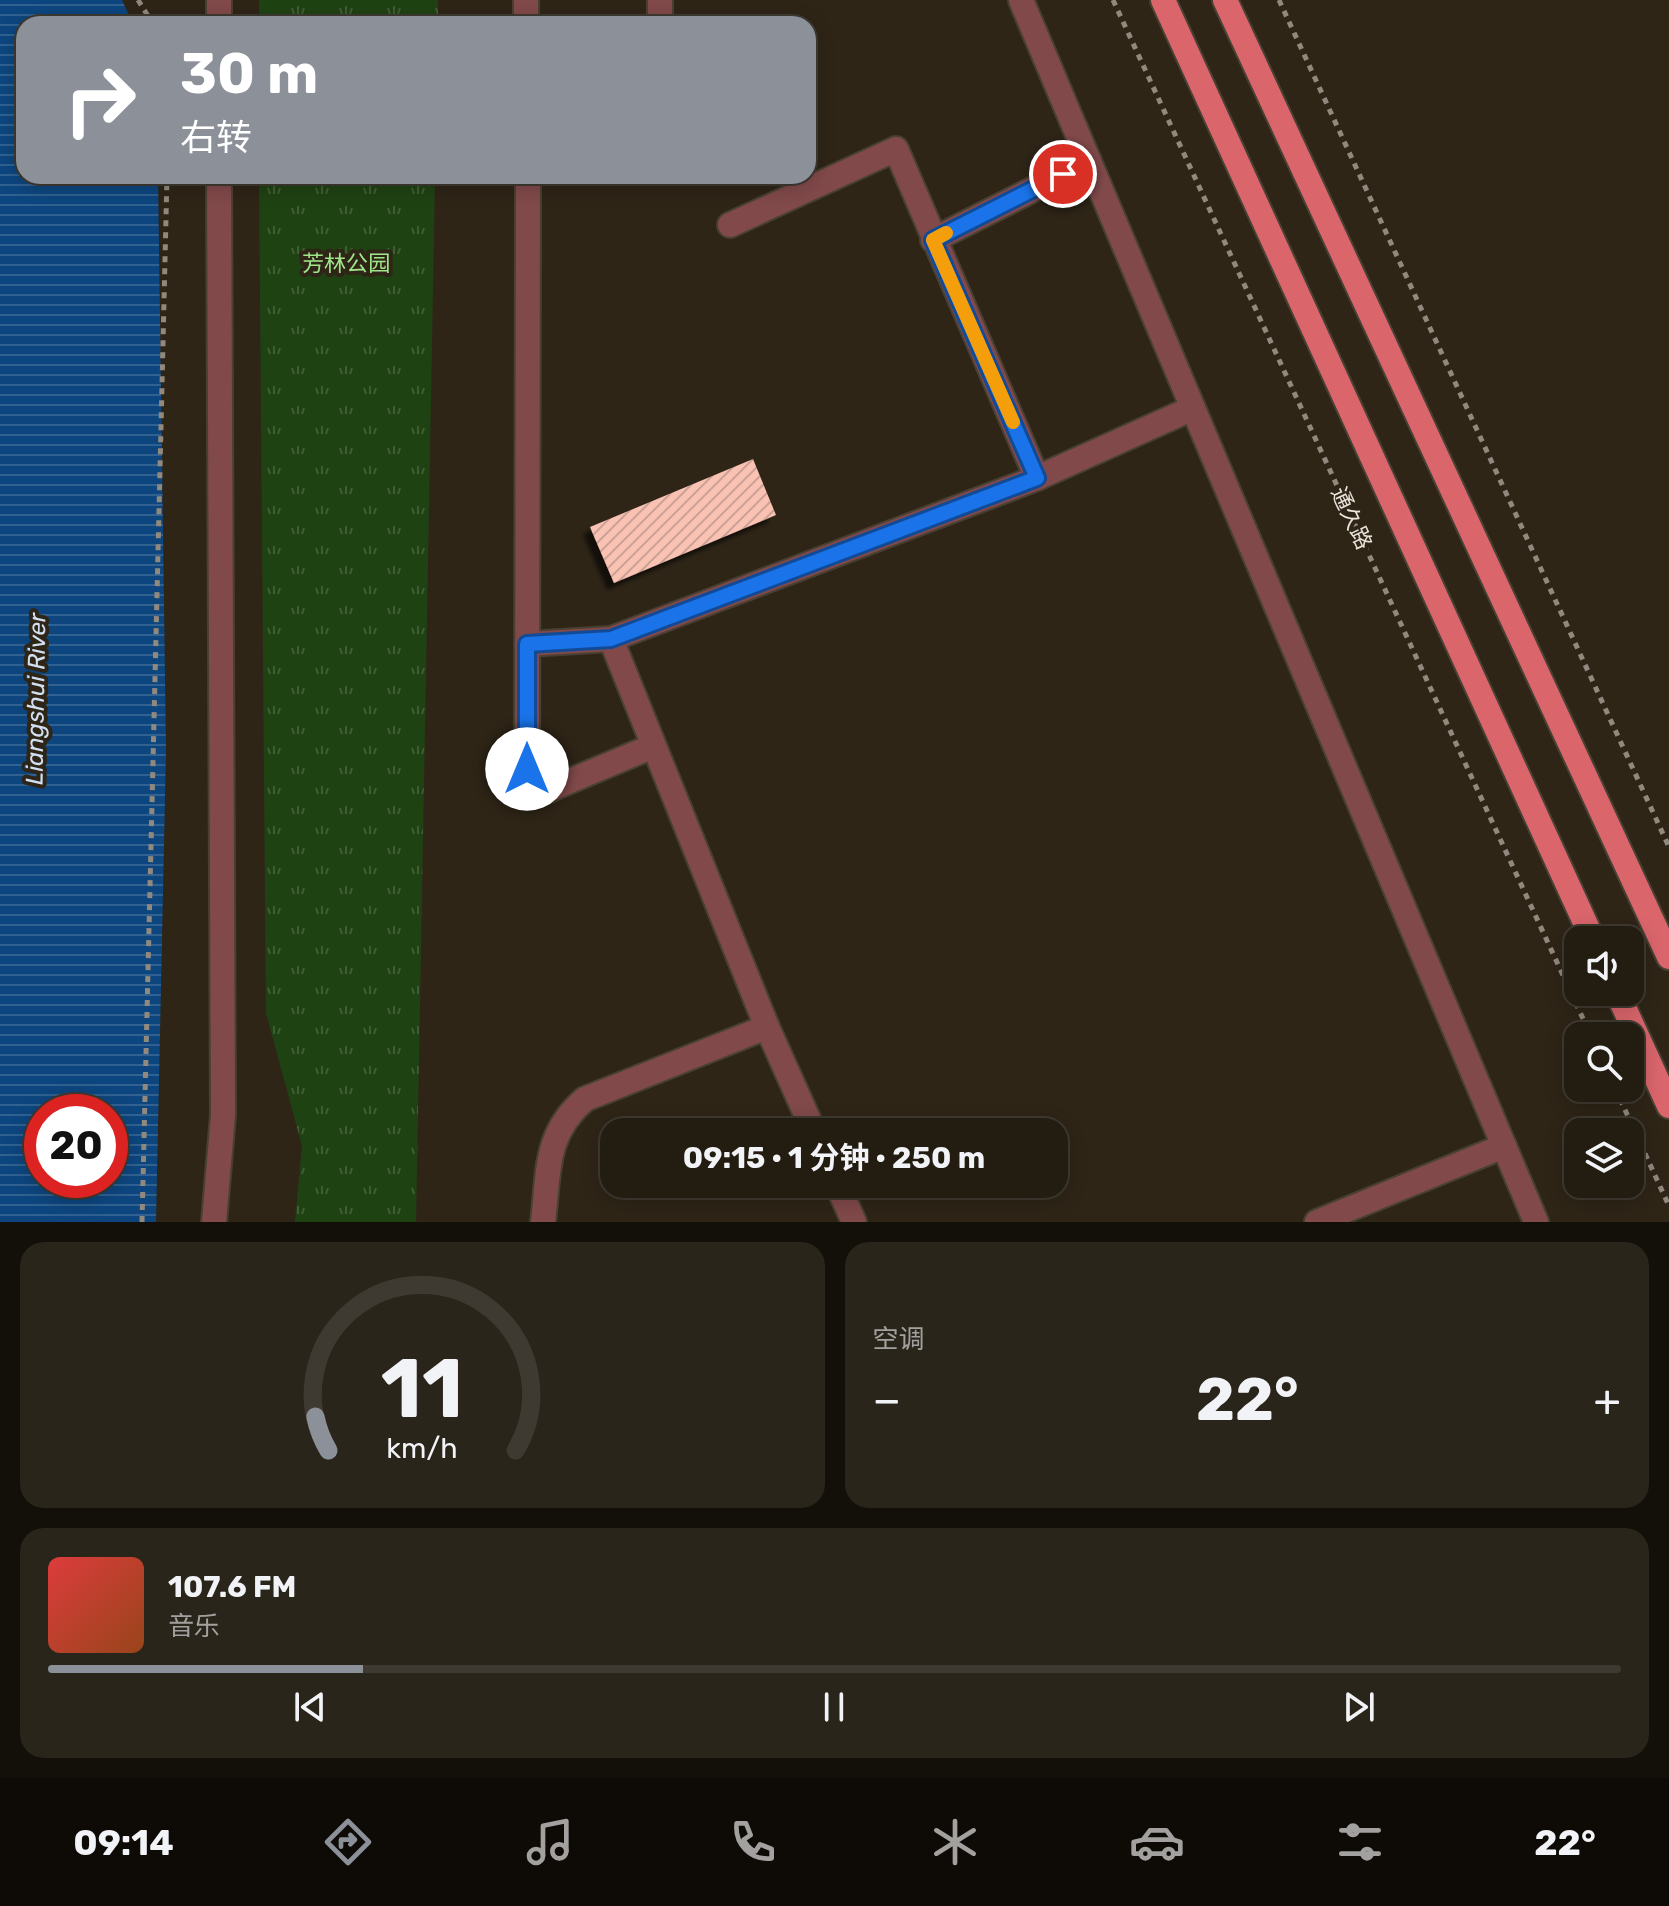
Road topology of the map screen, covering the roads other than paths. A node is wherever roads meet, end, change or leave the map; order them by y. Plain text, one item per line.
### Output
1 (1021, 0) edge
2 (1163, 0) edge
3 (1225, 0) edge
4 (1089, 161) junction
5 (219, 184) edge
6 (528, 184) edge
7 (730, 225) dead end
8 (933, 240) junction
9 (1193, 408) junction
10 (1037, 478) junction
11 (611, 639) junction
12 (527, 644) junction
13 (653, 746) junction
14 (1587, 926) edge
15 (1669, 957) edge
16 (1623, 1006) edge
17 (767, 1027) junction
18 (1669, 1106) edge
19 (808, 1118) edge
20 (1504, 1146) junction
21 (843, 1198) edge
22 (214, 1222) edge
23 (543, 1222) edge
24 (854, 1222) edge
25 (1317, 1222) edge
26 (1536, 1222) edge

1 - 4 street
2 - 14 main road, 通久路
3 - 15 main road
4 - 8 street
4 - 9 street
5 - 22 street
6 - 12 street
7 - 8 street
8 - 10 street
9 - 10 street
9 - 20 street
10 - 11 street
11 - 12 street
11 - 13 street
12 - 13 street
13 - 17 street
16 - 18 main road
17 - 19 street
17 - 23 street
20 - 25 street
20 - 26 street
21 - 24 street

